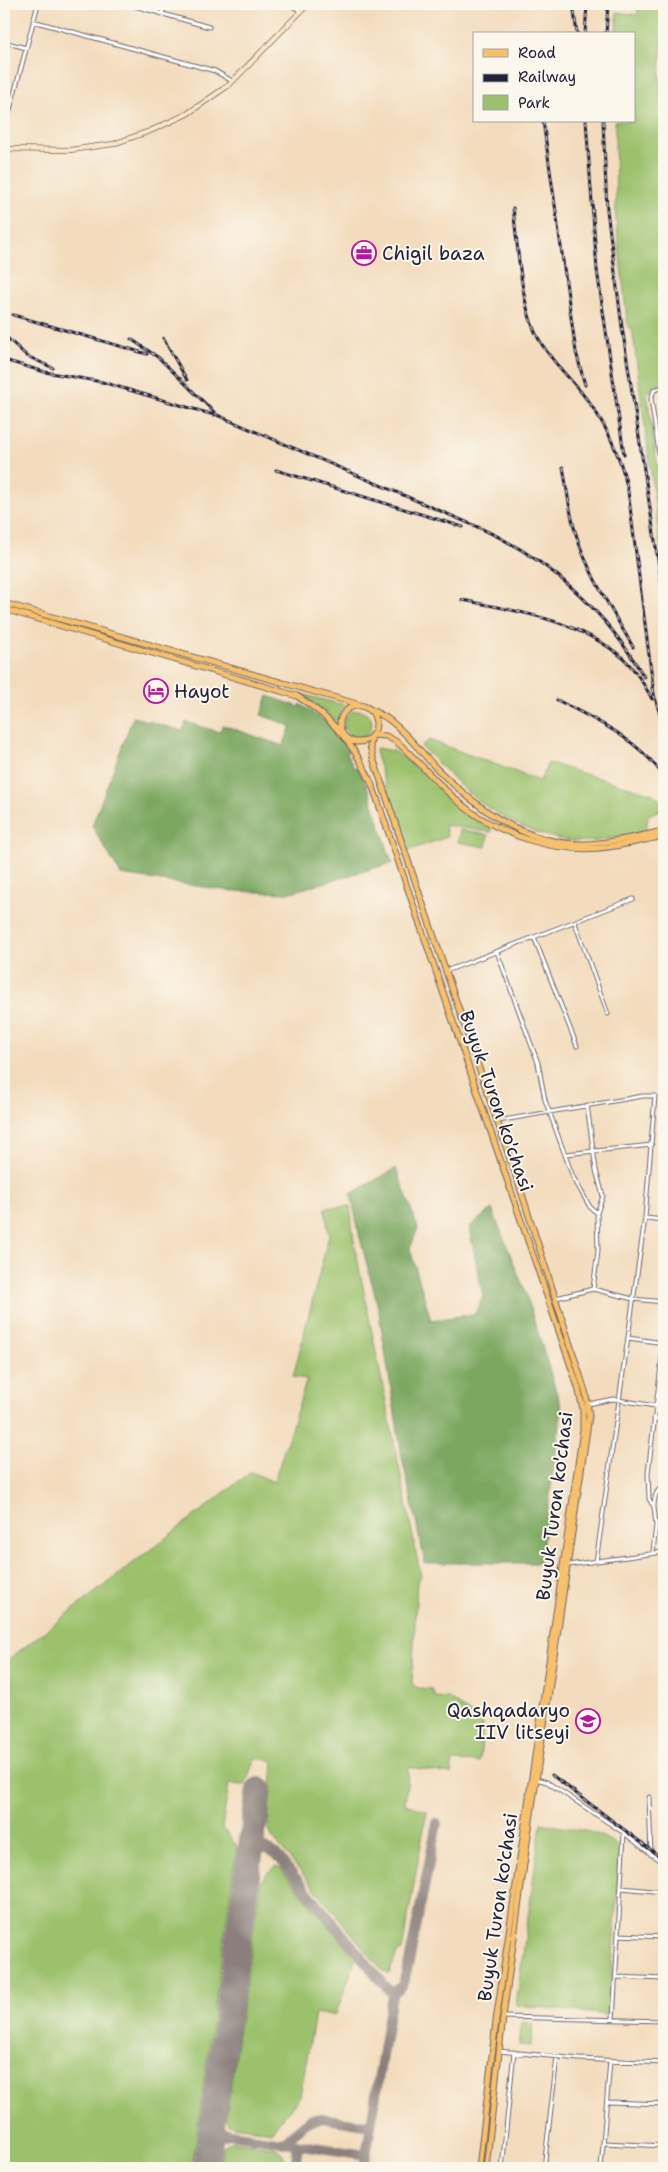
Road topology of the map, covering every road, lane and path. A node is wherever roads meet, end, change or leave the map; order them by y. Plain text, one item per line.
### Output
1 (38, 4) edge
2 (128, 4) edge
3 (165, 4) edge
4 (289, 4) edge
5 (308, 4) edge
6 (301, 11) junction
7 (162, 14) junction
8 (33, 21) junction
9 (209, 27) dead end
10 (4, 42) edge
11 (26, 48) junction
12 (664, 75) edge
13 (232, 81) junction
14 (664, 113) edge
15 (4, 132) edge
16 (664, 143) edge
17 (4, 148) edge
18 (664, 387) edge
19 (664, 486) edge
20 (4, 603) edge
21 (4, 609) edge
22 (364, 706) junction
23 (344, 736) junction
24 (372, 736) junction
25 (664, 831) edge
26 (664, 836) edge
27 (645, 837) junction
28 (633, 899) dead end
29 (575, 923) junction
30 (534, 937) junction
31 (497, 952) junction
32 (445, 971) junction
33 (608, 1014) dead end
34 (577, 1046) dead end
35 (587, 1105) junction
36 (550, 1111) junction
37 (487, 1120) junction
38 (495, 1120) junction
39 (652, 1145) junction
40 (593, 1151) junction
41 (566, 1154) junction
42 (597, 1213) junction
43 (645, 1218) junction
44 (664, 1220) edge
45 (593, 1289) junction
46 (556, 1298) junction
47 (633, 1299) junction
48 (664, 1302) edge
49 (628, 1338) junction
50 (664, 1342) edge
51 (618, 1400) junction
52 (588, 1404) junction
53 (655, 1406) junction
54 (654, 1419) junction
55 (664, 1420) edge
56 (664, 1485) edge
57 (654, 1507) junction
58 (653, 1552) junction
59 (664, 1552) edge
60 (596, 1562) junction
61 (568, 1565) junction
62 (534, 1778) junction
63 (649, 1797) dead end
64 (624, 1834) junction
65 (651, 1855) junction
66 (664, 1864) edge
67 (622, 1888) junction
68 (664, 1892) edge
69 (619, 1935) junction
70 (664, 1937) edge
71 (616, 1977) junction
72 (664, 1979) edge
73 (504, 2017) junction
74 (613, 2020) junction
75 (664, 2021) edge
76 (499, 2051) junction
77 (514, 2052) junction
78 (556, 2057) junction
79 (610, 2061) junction
80 (664, 2063) edge
81 (608, 2102) junction
82 (664, 2104) edge
83 (604, 2143) junction
84 (664, 2146) edge
85 (478, 2168) edge
86 (486, 2168) edge
87 (502, 2168) edge
88 (544, 2168) edge
89 (601, 2168) edge

1 - 8 street
2 - 7 street
3 - 7 street
4 - 6 street
5 - 6 main road
6 - 13 main road
7 - 9 street
8 - 11 street
8 - 13 street
10 - 11 street
11 - 15 street
12 - 14 street
13 - 17 main road
14 - 16 street
18 - 19 street
20 - 22 main road
21 - 23 main road, Buyuk Turon ko'chasi
22 - 23 main road
22 - 24 main road
22 - 27 main road
23 - 24 main road
23 - 37 main road, Buyuk Turon ko'chasi
24 - 27 main road
24 - 32 main road, Buyuk Turon ko'chasi
25 - 27 main road
26 - 27 main road
28 - 29 street
29 - 30 street
29 - 33 street
30 - 31 street
30 - 34 street
31 - 32 street
31 - 36 street
32 - 38 main road, Buyuk Turon ko'chasi
35 - 36 street
35 - 39 street
35 - 40 street
36 - 38 street
36 - 41 street
37 - 38 main road
37 - 62 main road, Buyuk Turon ko'chasi
38 - 46 main road, Buyuk Turon ko'chasi
39 - 40 street
39 - 43 street
40 - 41 street
40 - 42 street
41 - 42 street
42 - 45 street
43 - 44 street
43 - 47 street
45 - 46 street
45 - 47 street
46 - 52 main road, Buyuk Turon ko'chasi
47 - 48 street
47 - 49 street
49 - 50 street
49 - 51 street
50 - 53 street
51 - 52 street
51 - 53 street
51 - 60 street
52 - 61 main road, Buyuk Turon ko'chasi
53 - 54 street
54 - 55 street
54 - 57 street
56 - 57 street
57 - 58 street
58 - 59 street
58 - 60 street
60 - 61 street
61 - 62 main road, Buyuk Turon ko'chasi
62 - 64 street
62 - 73 main road, Buyuk Turon ko'chasi
62 - 85 main road, Buyuk Turon ko'chasi
63 - 65 street
64 - 65 street
64 - 67 street
65 - 66 street
67 - 68 street
67 - 69 street
69 - 70 street
69 - 71 street
71 - 72 street
71 - 74 street
73 - 74 street
73 - 76 main road, Buyuk Turon ko'chasi
74 - 75 street
76 - 77 street
76 - 86 main road, Buyuk Turon ko'chasi
77 - 78 street
77 - 87 street
78 - 79 street
78 - 88 street
79 - 80 street
79 - 81 street
81 - 82 street
81 - 83 street
83 - 84 street
83 - 89 street

